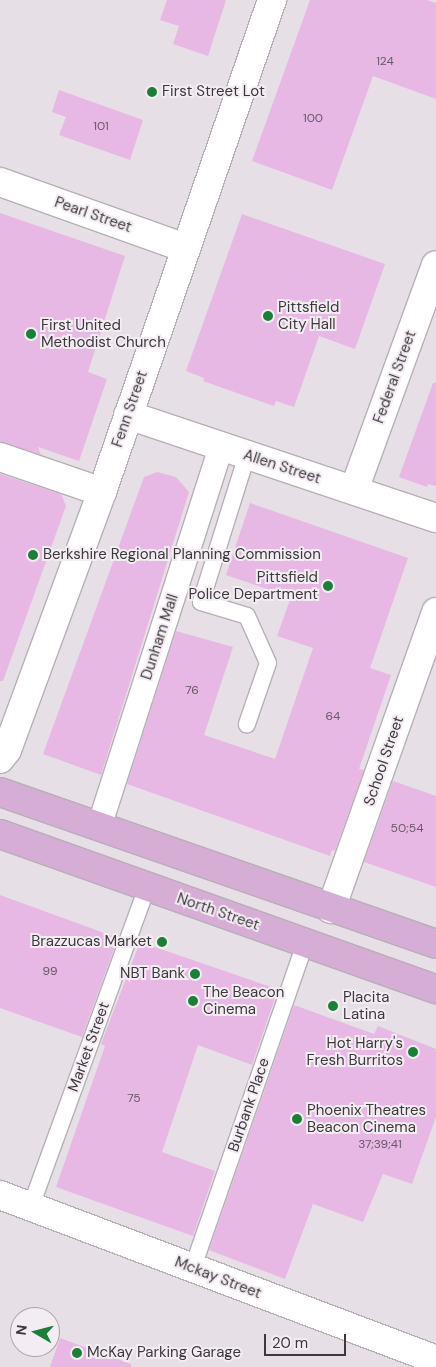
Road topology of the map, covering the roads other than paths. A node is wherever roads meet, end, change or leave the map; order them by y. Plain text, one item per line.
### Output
1 (272, 0) edge
2 (0, 182) edge
3 (185, 248) junction
4 (436, 265) edge
5 (128, 415) junction
6 (221, 447) junction
7 (247, 455) junction
8 (0, 457) edge
9 (354, 490) junction
10 (102, 492) junction
11 (436, 518) edge
12 (436, 612) edge
13 (247, 724) dead end
14 (0, 759) edge
15 (0, 792) edge
16 (99, 827) junction
17 (0, 834) edge
18 (147, 887) junction
19 (331, 908) junction
20 (304, 943) junction
21 (436, 944) edge
22 (436, 989) edge
23 (0, 1195) edge
24 (31, 1206) junction
25 (193, 1267) junction
26 (436, 1360) edge

1 - 3 street, Fenn Street
2 - 3 street, Pearl Street
3 - 5 street, Fenn Street
4 - 9 street, Federal Street
5 - 6 street, Allen Street
5 - 10 street, Fenn Street
6 - 7 street, Allen Street
6 - 16 street, Dunham Mall
7 - 9 street, Allen Street
7 - 13 lane
8 - 10 street
9 - 11 street, Allen Street
10 - 14 street, Fenn Street
12 - 19 street, School Street
15 - 16 main road
16 - 19 main road
17 - 18 main road, North Street
18 - 20 main road, North Street
18 - 24 lane, Market Street
19 - 21 main road
20 - 22 main road, North Street
20 - 25 lane, Burbank Place
23 - 24 street, Mckay Street
24 - 25 street, Mckay Street
25 - 26 street, Mckay Street

